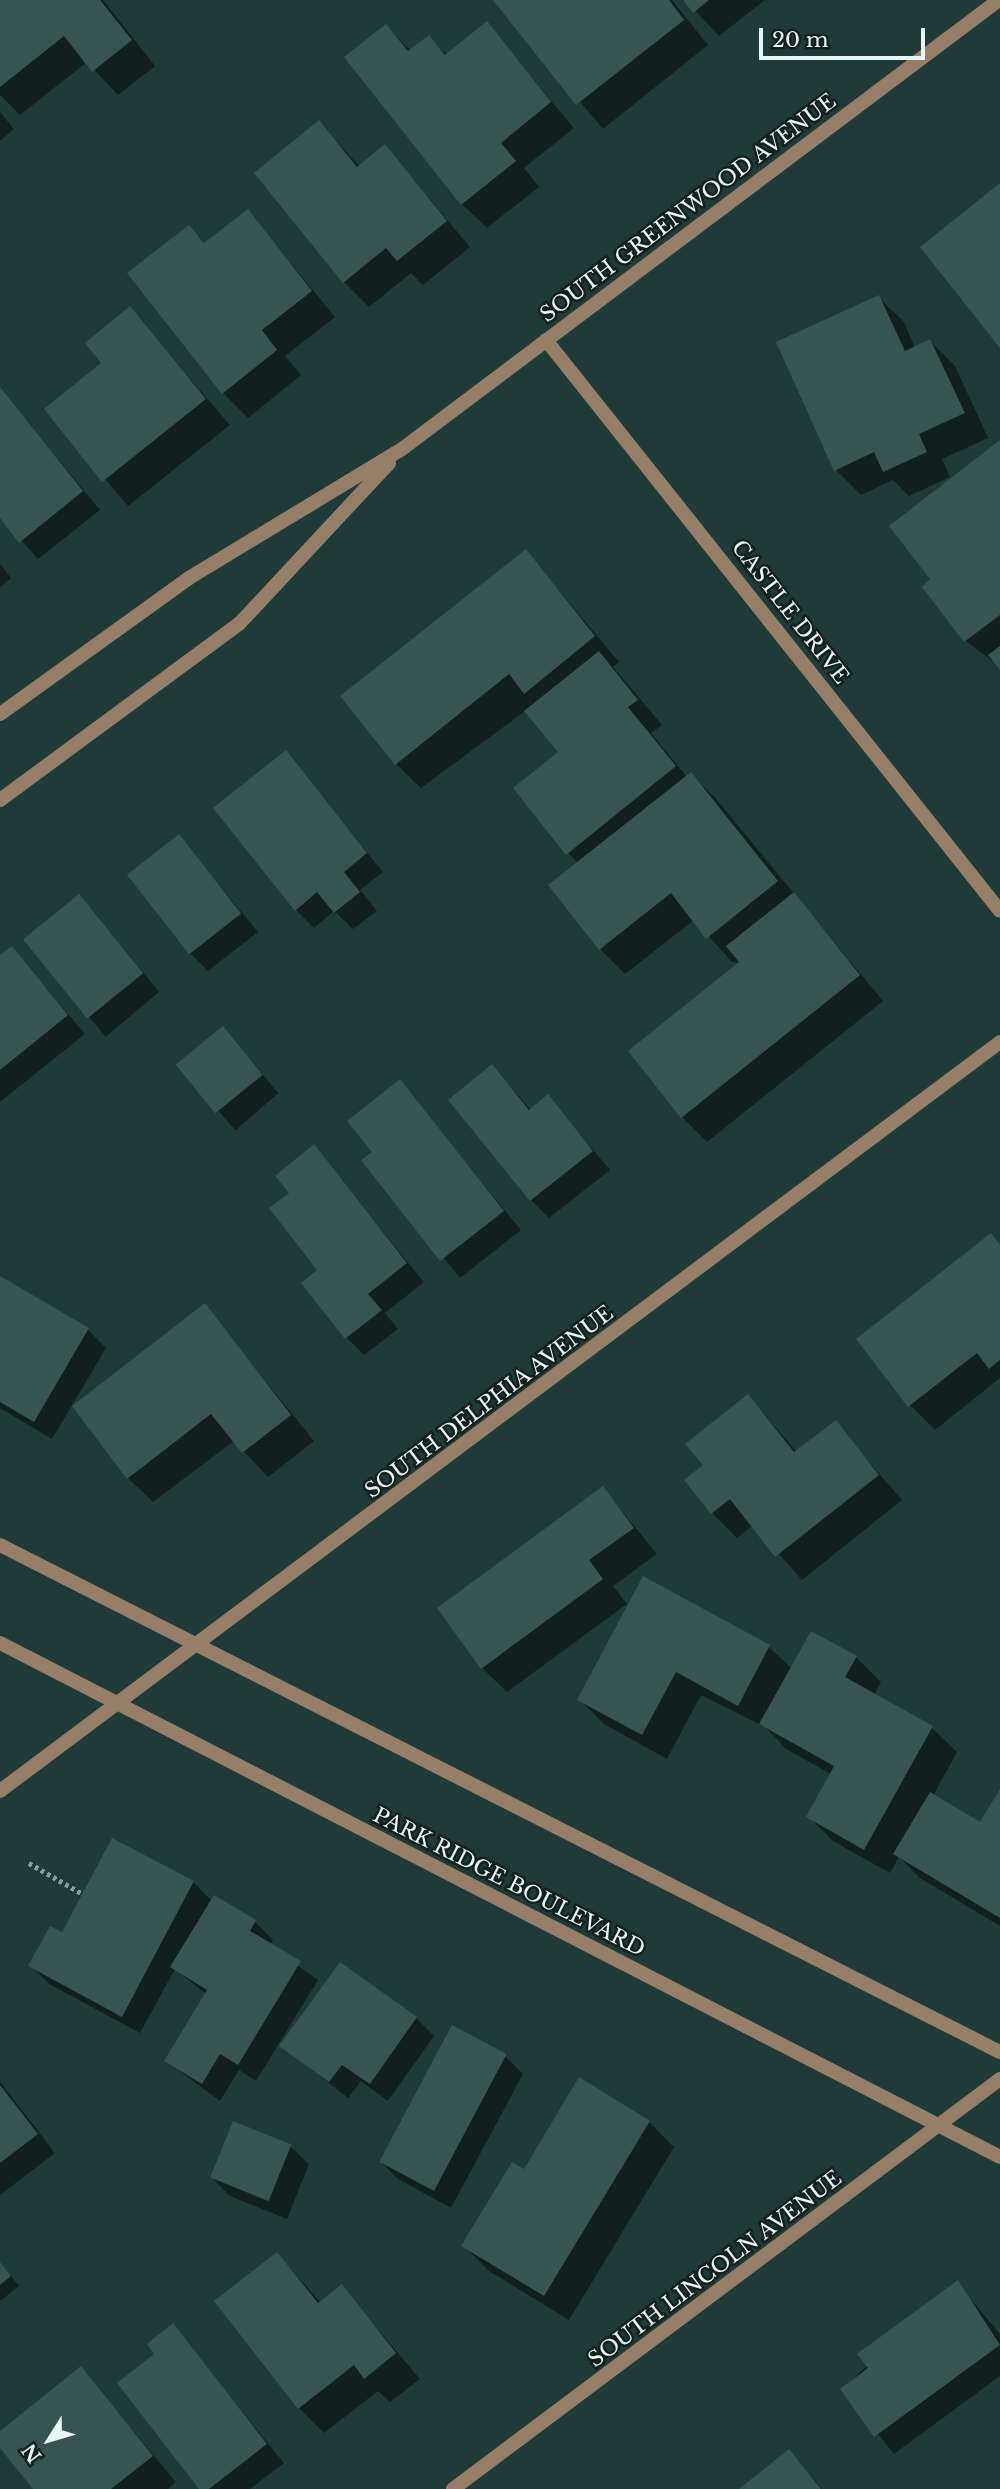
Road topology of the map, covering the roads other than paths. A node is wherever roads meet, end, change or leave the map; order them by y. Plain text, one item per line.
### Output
1 (999, 0) edge
2 (547, 340) junction
3 (402, 449) junction
4 (0, 714) edge
5 (0, 800) edge
6 (1000, 911) edge
7 (1000, 1042) edge
8 (0, 1545) edge
9 (0, 1643) edge
10 (196, 1647) junction
11 (117, 1704) junction
12 (0, 1791) edge
13 (1000, 2052) edge
14 (1000, 2079) edge
15 (942, 2127) junction
16 (1000, 2157) edge
17 (453, 2489) edge

1 - 2 street, SOUTH GREENWOOD AVENUE
2 - 3 street, SOUTH GREENWOOD AVENUE
2 - 6 street, CASTLE DRIVE
3 - 4 street, SOUTH GREENWOOD AVENUE
3 - 5 street, SOUTH GREENWOOD AVENUE
7 - 10 street, SOUTH DELPHIA AVENUE
8 - 10 street
9 - 11 street, PARK RIDGE BOULEVARD
10 - 11 street, SOUTH DELPHIA AVENUE
10 - 13 street
11 - 12 street, SOUTH DELPHIA AVENUE
11 - 15 street, PARK RIDGE BOULEVARD
14 - 15 street, SOUTH LINCOLN AVENUE
15 - 16 street, PARK RIDGE BOULEVARD
15 - 17 street, SOUTH LINCOLN AVENUE

